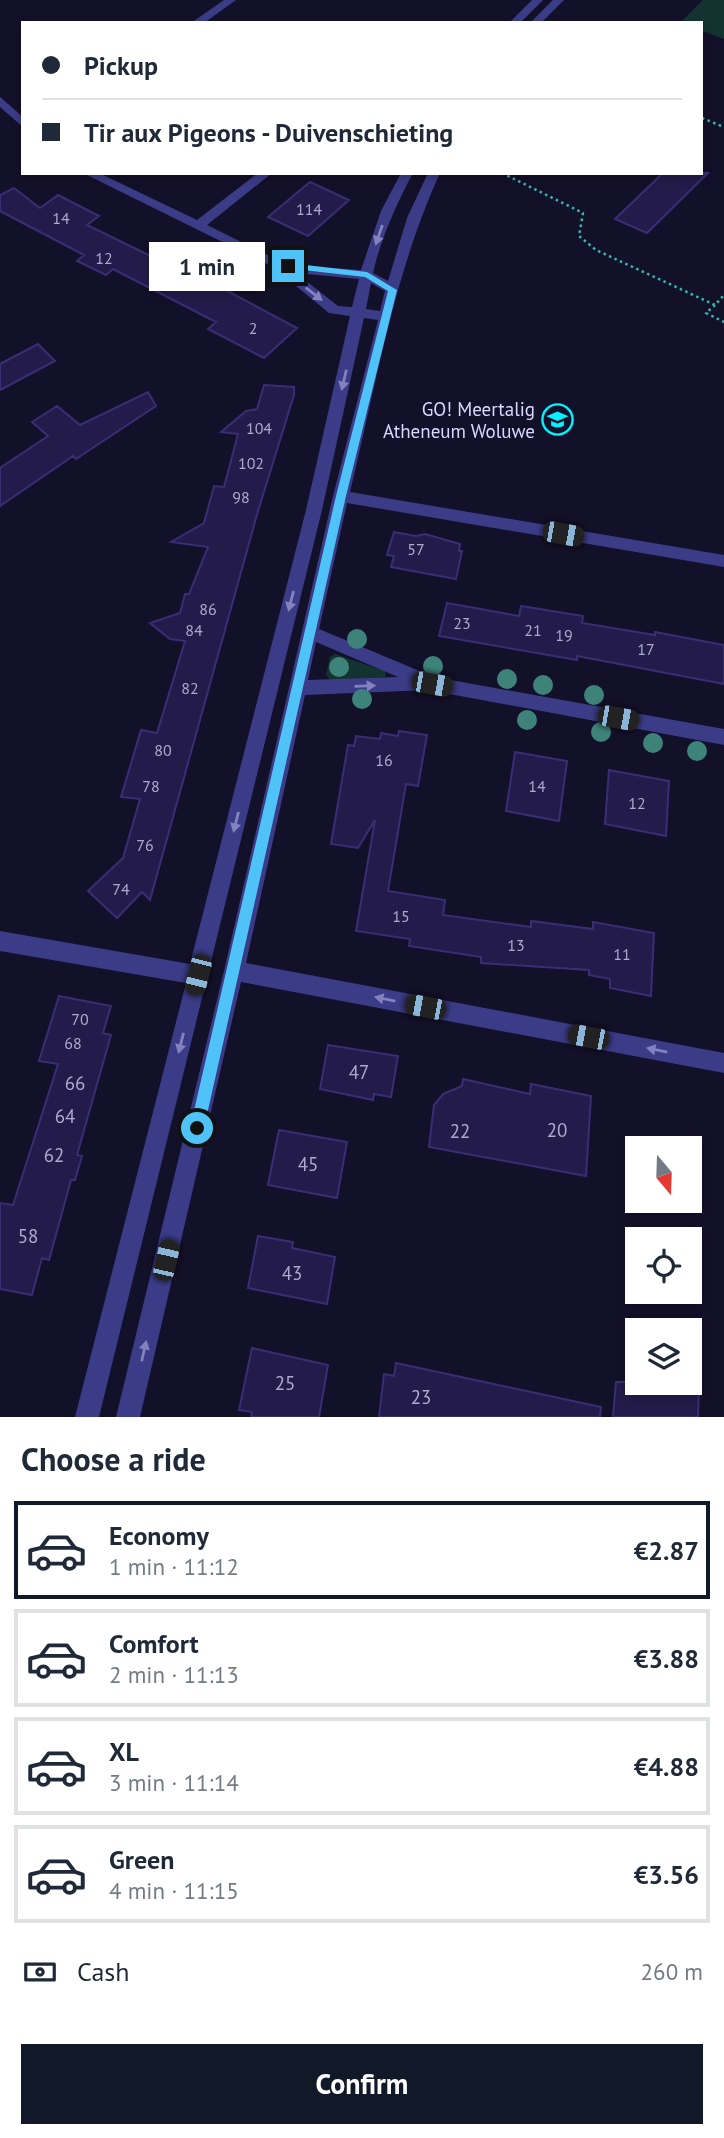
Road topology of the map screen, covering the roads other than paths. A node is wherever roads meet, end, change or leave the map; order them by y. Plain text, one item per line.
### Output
1 (231, 0) edge
2 (537, 0) edge
3 (559, 0) edge
4 (199, 21) edge
5 (516, 21) edge
6 (537, 21) edge
7 (0, 100) edge
8 (21, 122) edge
9 (93, 175) edge
10 (263, 175) edge
11 (406, 175) edge
12 (432, 175) edge
13 (198, 226) junction
14 (274, 262) junction
15 (367, 275) junction
16 (393, 290) junction
17 (359, 314) junction
18 (386, 316) junction
19 (341, 496) junction
20 (724, 561) edge
21 (312, 634) junction
22 (432, 684) junction
23 (298, 688) junction
24 (724, 737) edge
25 (0, 941) edge
26 (234, 971) junction
27 (198, 975) junction
28 (724, 1063) edge
29 (87, 1417) edge
30 (128, 1417) edge

1 - 4 street
2 - 5 street
3 - 6 street
7 - 8 street
9 - 13 street
10 - 13 street
11 -> 15 street
12 - 16 street
13 - 14 street
14 - 15 street
14 -> 17 street
15 - 16 street
15 - 17 street
16 - 18 street
17 - 18 street
17 -> 27 street
18 - 19 street
19 - 20 street
19 - 21 street
21 - 22 street
21 - 23 street
23 -> 22 street
22 - 24 street
23 - 26 street
25 - 27 street
28 -> 26 street
30 -> 26 street
27 -> 29 street

